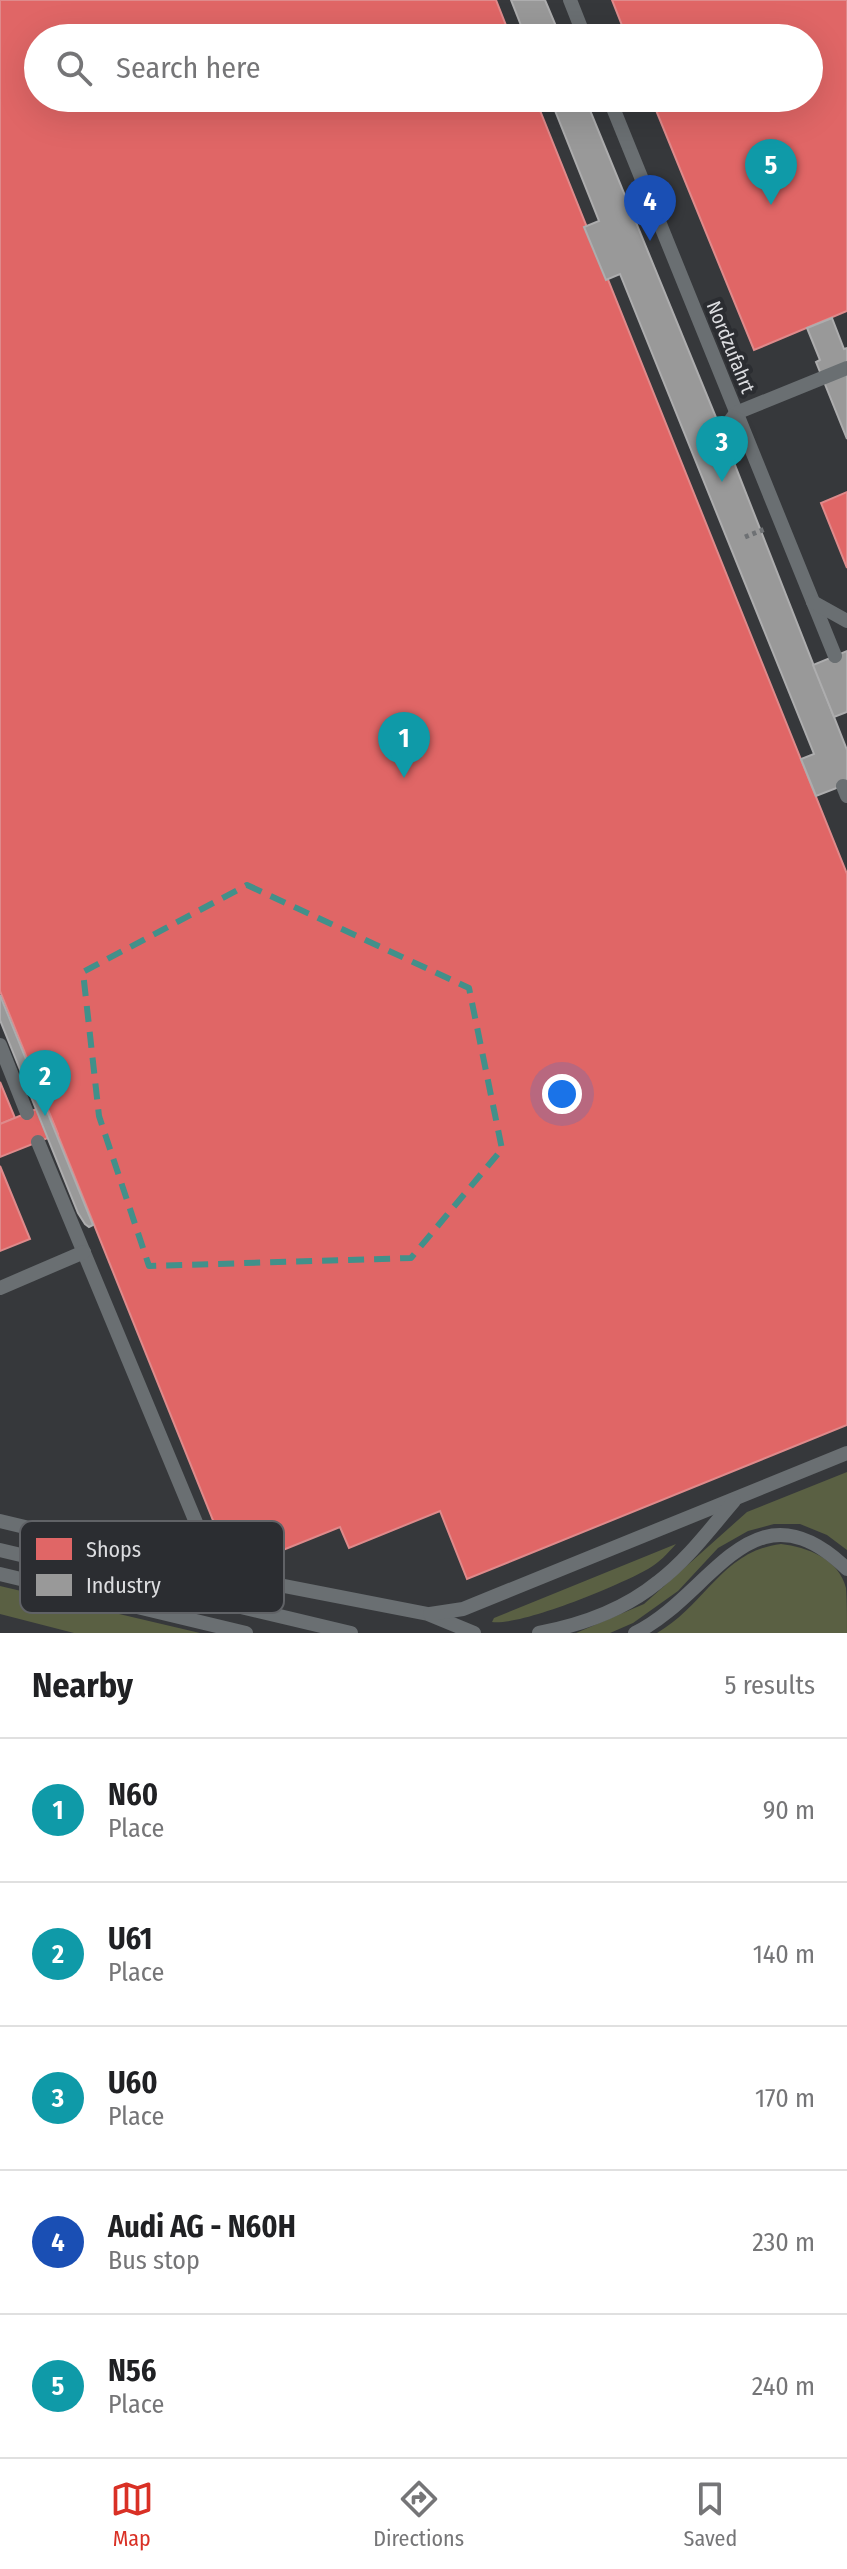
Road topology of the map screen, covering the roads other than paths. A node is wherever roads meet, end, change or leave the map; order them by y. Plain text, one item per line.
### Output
1 (570, 0) edge
2 (579, 24) edge
3 (615, 112) edge
4 (847, 368) edge
5 (736, 413) junction
6 (722, 432) dead end
7 (813, 602) junction
8 (847, 621) edge
9 (835, 656) dead end
10 (0, 1045) edge
11 (27, 1113) dead end
12 (38, 1142) dead end
13 (84, 1252) junction
14 (0, 1288) edge
15 (847, 1453) edge
16 (737, 1498) junction
17 (0, 1521) edge
18 (195, 1521) edge
19 (20, 1526) edge
20 (0, 1550) edge
21 (20, 1555) edge
22 (847, 1569) edge
23 (0, 1574) edge
24 (20, 1579) edge
25 (284, 1586) edge
26 (163, 1613) edge
27 (266, 1613) edge
28 (428, 1614) junction
29 (246, 1633) edge
30 (351, 1633) edge
31 (474, 1633) edge
32 (539, 1633) edge
33 (635, 1633) edge

1 - 2 lane
3 - 5 lane, Nordzufahrt
4 - 5 lane
5 - 6 lane
5 - 7 lane, Nordzufahrt
7 - 8 lane
7 - 9 lane, Nordzufahrt
10 - 11 lane
12 - 13 lane
13 - 14 lane
13 - 18 lane
15 - 16 lane
16 - 28 lane
16 - 32 lane
17 - 19 lane
20 - 21 lane
22 - 33 lane
23 - 24 lane
25 - 28 lane
26 - 29 lane
27 - 30 lane
28 - 31 lane

